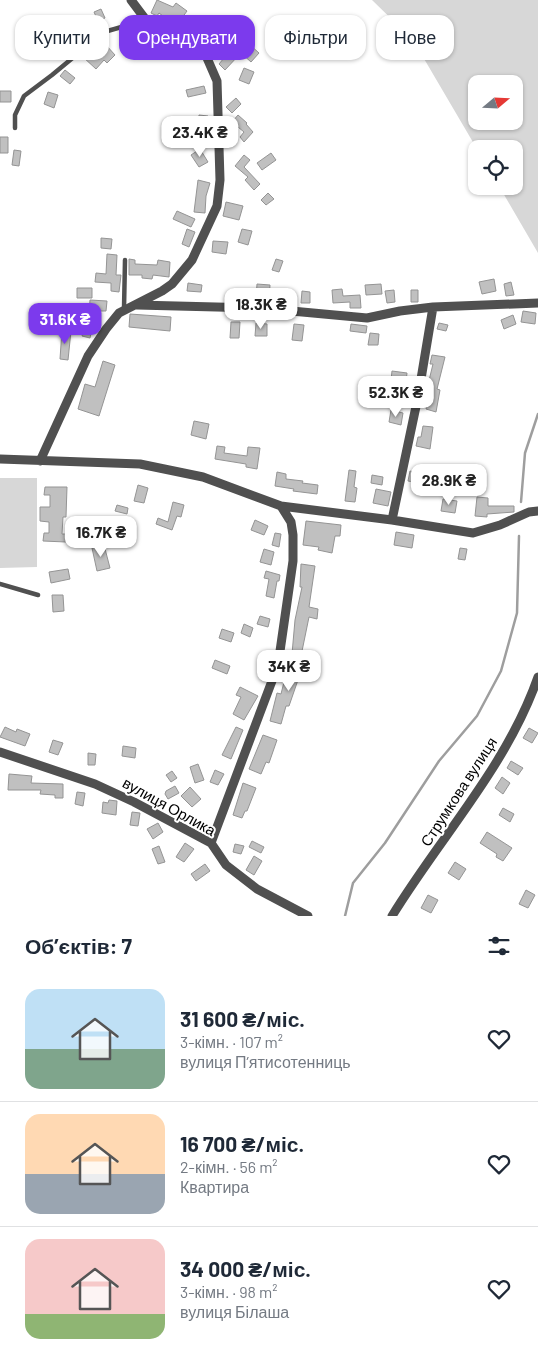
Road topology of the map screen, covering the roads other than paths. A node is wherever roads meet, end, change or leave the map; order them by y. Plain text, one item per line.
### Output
1 (131, 0) edge
2 (142, 15) edge
3 (119, 28) edge
4 (209, 60) edge
5 (15, 128) dead end
6 (126, 260) dead end
7 (538, 303) edge
8 (135, 305) junction
9 (433, 307) junction
10 (124, 311) junction
11 (0, 459) edge
12 (40, 461) junction
13 (281, 506) junction
14 (538, 511) edge
15 (392, 520) junction
16 (0, 584) edge
17 (38, 595) dead end
18 (538, 677) edge
19 (0, 752) edge
20 (211, 843) junction
21 (308, 916) edge
22 (392, 916) edge

1 - 2 street
3 - 5 lane
4 - 8 street
6 - 10 lane
7 - 9 street
8 - 9 street
8 - 10 street
9 - 15 street
10 - 12 street
11 - 12 street
12 - 13 street
13 - 15 street
13 - 20 street
14 - 15 street
16 - 17 lane
18 - 22 street, Струмкова вулиця
19 - 20 street, вулиця Орлика
20 - 21 street, вулиця Орлика

